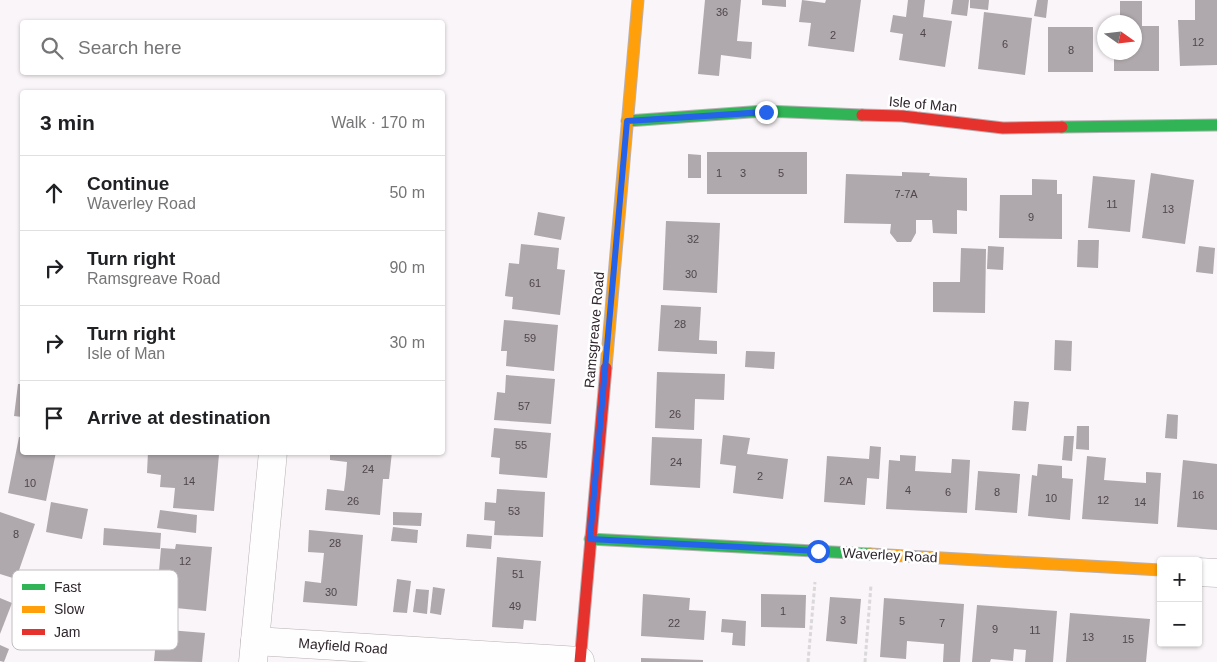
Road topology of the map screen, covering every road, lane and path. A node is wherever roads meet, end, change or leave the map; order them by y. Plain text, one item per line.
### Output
1 (638, 0) edge
2 (627, 121) junction
3 (1217, 125) edge
4 (273, 455) edge
5 (590, 539) junction
6 (818, 551) junction
7 (874, 554) junction
8 (1157, 570) edge
9 (1202, 572) edge
10 (1217, 573) edge
11 (254, 651) edge
12 (580, 661) edge
13 (808, 662) edge
14 (864, 662) edge

1 - 2 street, Ramsgreave Road
2 - 3 street, Isle of Man
2 - 5 street, Ramsgreave Road
4 - 11 street, Mayfield Road
5 - 6 street, Waverley Road
5 - 12 street, Ramsgreave Road
6 - 7 street, Waverley Road
6 - 13 path
7 - 8 street, Waverley Road
7 - 14 path
9 - 10 street
11 - 12 street, Mayfield Road

